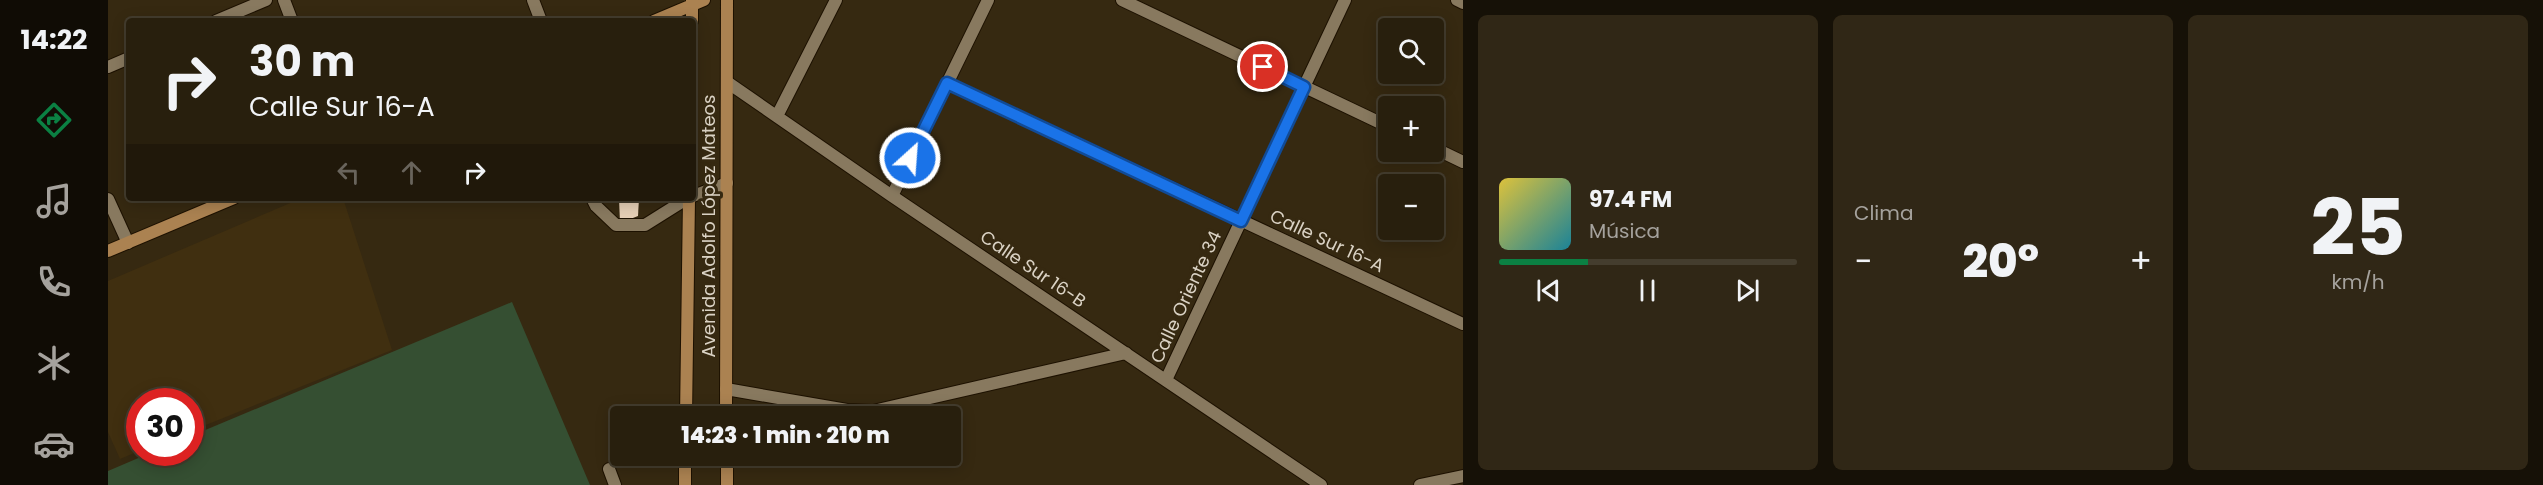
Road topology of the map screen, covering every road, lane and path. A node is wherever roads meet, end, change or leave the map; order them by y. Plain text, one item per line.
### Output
1 (266, 0) edge
2 (284, 0) edge
3 (533, 0) edge
4 (727, 0) edge
5 (836, 0) edge
6 (988, 0) edge
7 (1122, 0) edge
8 (1345, 0) edge
9 (1457, 0) edge
10 (696, 2) edge
11 (1463, 3) edge
12 (223, 18) edge
13 (291, 18) edge
14 (541, 18) edge
15 (661, 18) edge
16 (693, 18) edge
17 (126, 59) edge
18 (108, 67) edge
19 (727, 82) junction
20 (947, 83) junction
21 (1304, 87) junction
22 (777, 116) junction
23 (1378, 122) edge
24 (1444, 153) edge
25 (1463, 162) edge
26 (727, 183) junction
27 (696, 195) edge
28 (892, 196) junction
29 (108, 199) edge
30 (227, 201) edge
31 (594, 201) edge
32 (683, 201) edge
33 (688, 201) edge
34 (1241, 221) junction
35 (128, 243) junction
36 (108, 251) edge
37 (1463, 324) edge
38 (1126, 353) junction
39 (1166, 380) junction
40 (726, 389) junction
41 (686, 406) edge
42 (726, 406) edge
43 (685, 466) edge
44 (727, 466) edge
45 (609, 469) dead end
46 (1463, 476) edge
47 (615, 485) edge
48 (685, 485) edge
49 (727, 485) edge
50 (1321, 485) edge
51 (1420, 485) edge

1 - 12 street
2 - 13 street
3 - 14 street
4 - 19 main road, Avenida Adolfo López Mateos
5 - 22 street
6 - 20 street
7 - 21 street
8 - 21 street, Calle Oriente 34
9 - 11 street
10 - 15 main road
10 - 16 main road
17 - 18 street
19 - 22 street, Calle Sur 16-B
19 - 26 main road, Avenida Adolfo López Mateos
20 - 28 street
20 - 34 street, Calle Sur 16-A
21 - 23 street
21 - 34 street, Calle Oriente 34
22 - 28 street, Calle Sur 16-B
24 - 25 street
26 - 27 street
26 - 40 main road, Avenida Adolfo López Mateos
28 - 38 street, Calle Sur 16-B
29 - 35 street
30 - 35 main road
31 - 32 street
33 - 41 main road, Avenida Adolfo López Mateos
34 - 37 street, Calle Sur 16-A
34 - 39 street, Calle Oriente 34
35 - 36 main road
38 - 39 street, Calle Sur 16-B
38 - 40 street, Calle Oriente 34
39 - 50 street, Calle Sur 16-B
40 - 42 main road, Avenida Adolfo López Mateos
43 - 48 main road
44 - 49 main road
45 - 47 street
46 - 51 street

